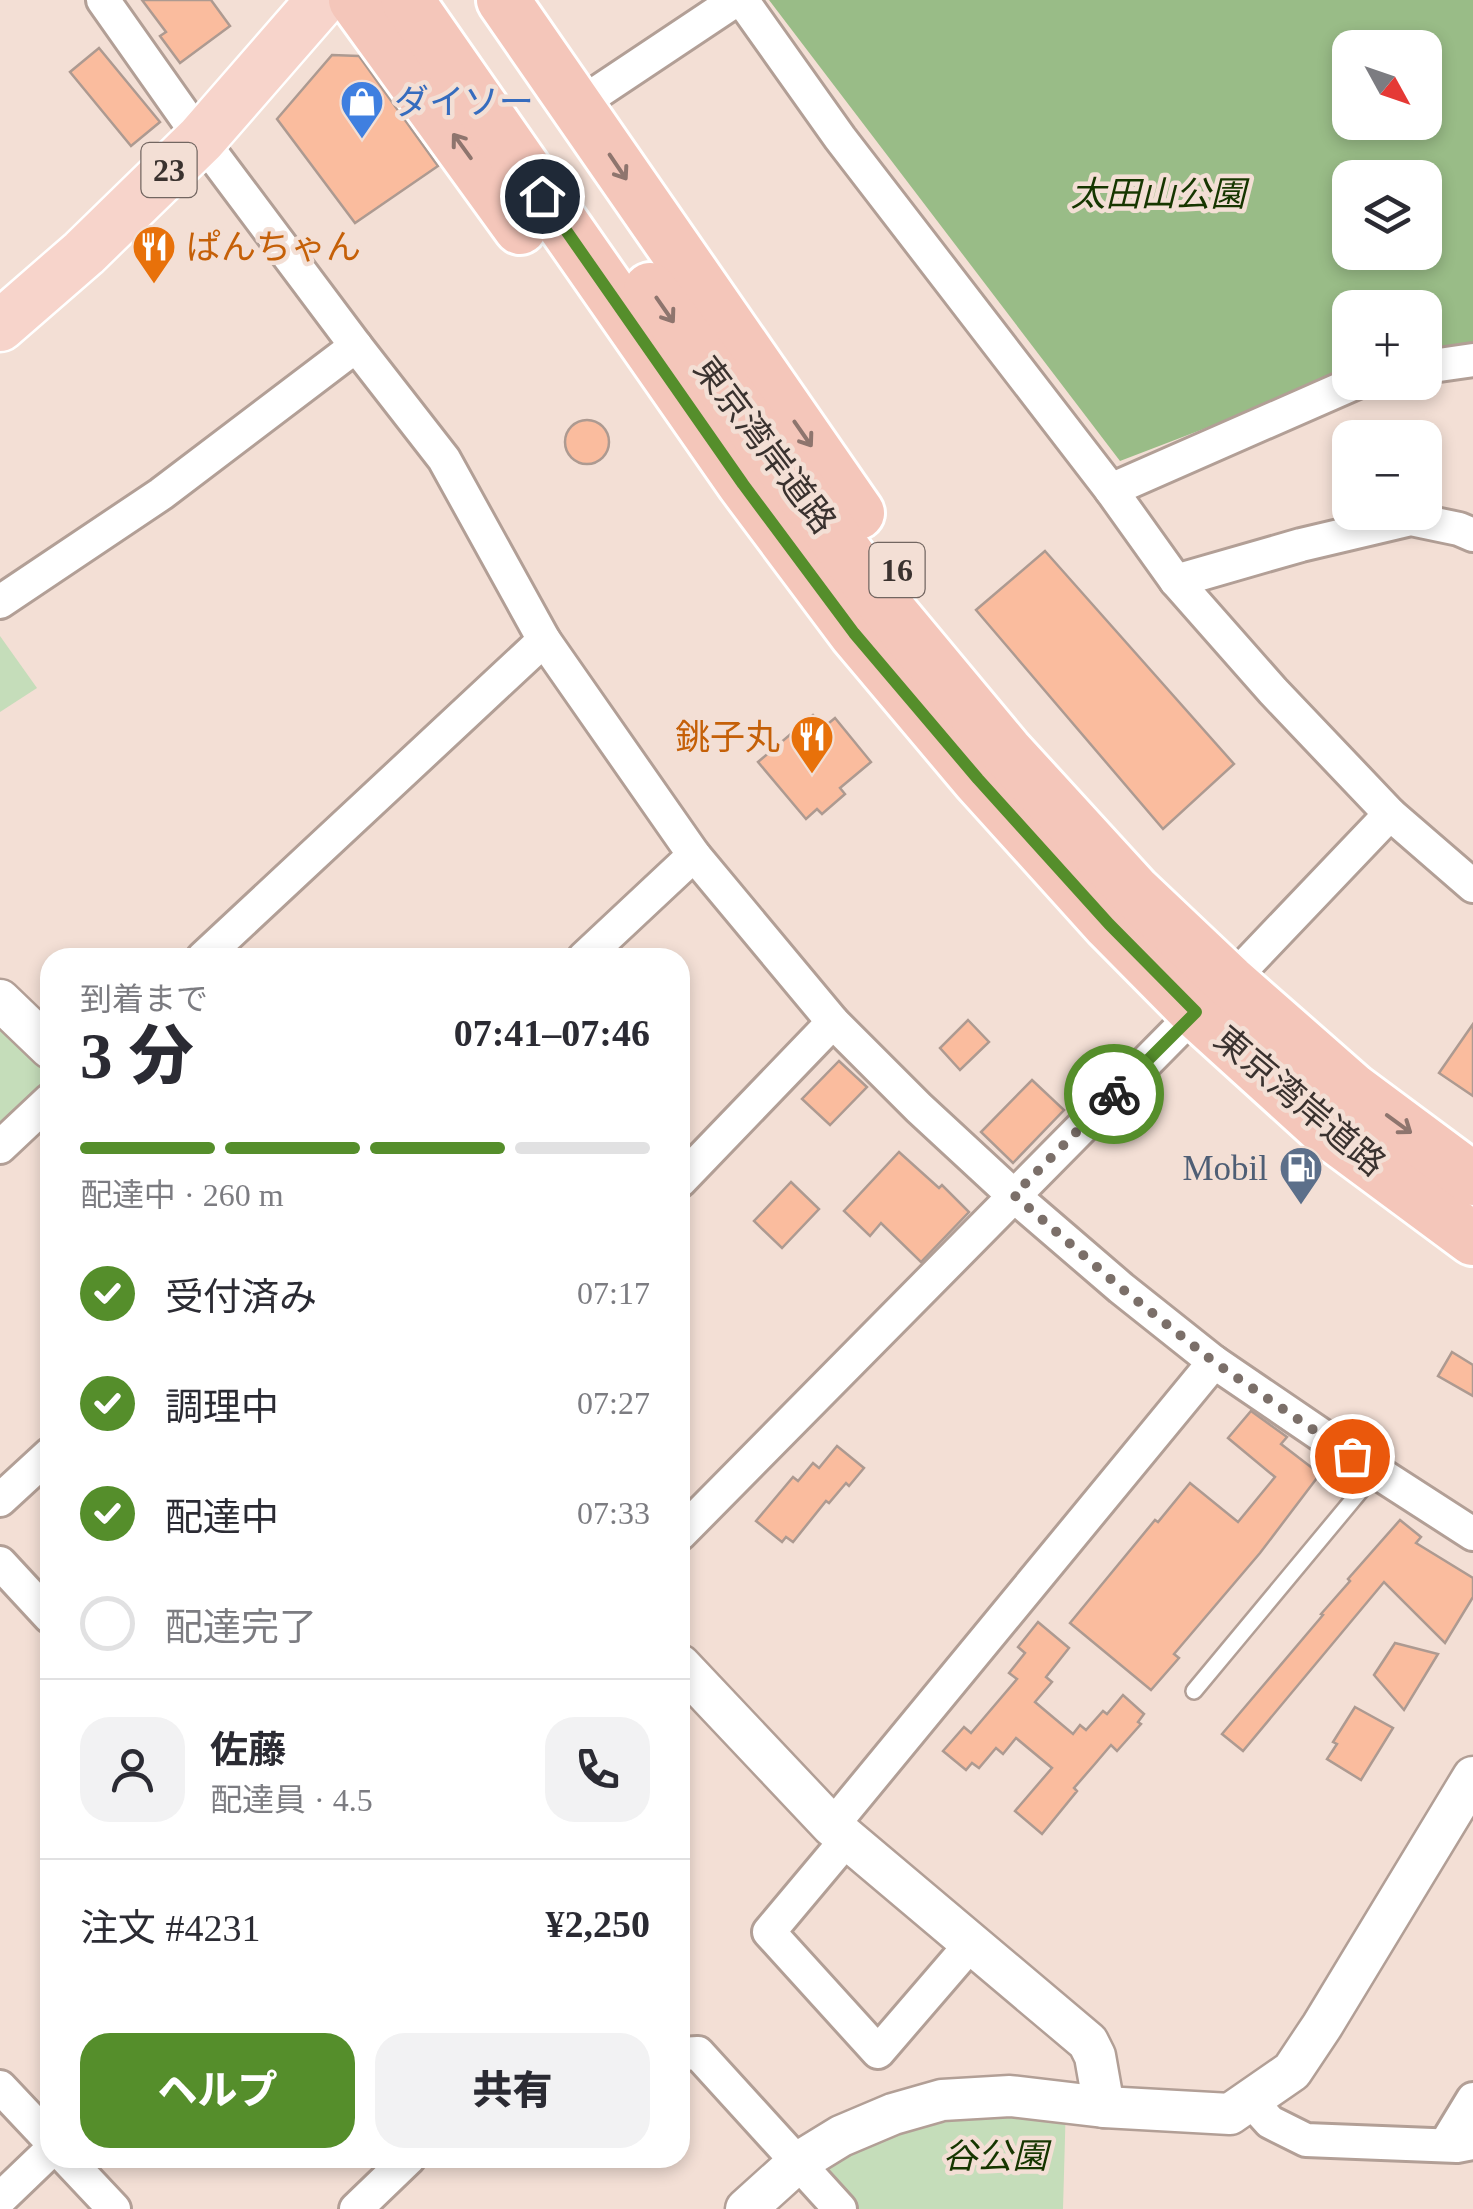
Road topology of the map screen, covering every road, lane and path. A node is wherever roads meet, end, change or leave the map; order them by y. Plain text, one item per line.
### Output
1 (104, 0) edge
2 (322, 0) edge
3 (355, 0) edge
4 (408, 0) edge
5 (449, 0) edge
6 (503, 0) edge
7 (739, 0) edge
8 (577, 106) junction
9 (201, 139) junction
10 (0, 326) edge
11 (356, 346) junction
12 (1473, 360) edge
13 (1442, 365) edge
14 (1332, 393) edge
15 (1111, 490) junction
16 (1473, 535) edge
17 (1176, 581) junction
18 (0, 602) edge
19 (544, 640) junction
20 (1390, 814) junction
21 (694, 855) junction
22 (1473, 886) edge
23 (1122, 908) junction
24 (214, 948) edge
25 (595, 948) edge
26 (1246, 965) junction
27 (0, 1000) edge
28 (1196, 1012) junction
29 (833, 1022) junction
30 (40, 1038) edge
31 (1352, 1090) junction
32 (40, 1109) edge
33 (0, 1147) edge
34 (690, 1170) edge
35 (1473, 1179) edge
36 (1014, 1195) junction
37 (1473, 1239) edge
38 (1214, 1362) junction
39 (40, 1463) edge
40 (1376, 1472) junction
41 (0, 1500) edge
42 (690, 1524) edge
43 (1473, 1534) edge
44 (0, 1563) edge
45 (40, 1606) edge
46 (690, 1675) edge
47 (1194, 1690) dead end
48 (1473, 1776) edge
49 (840, 1832) junction
50 (971, 1944) junction
51 (690, 2053) edge
52 (0, 2087) edge
53 (1473, 2099) edge
54 (1250, 2101) junction
55 (1104, 2107) junction
56 (40, 2129) edge
57 (1459, 2144) edge
58 (40, 2160) edge
59 (797, 2163) junction
60 (75, 2168) edge
61 (399, 2168) edge
62 (0, 2199) edge
63 (114, 2209) edge
64 (356, 2209) edge
65 (746, 2209) edge
66 (840, 2209) edge

1 - 9 street
2 - 9 main road, 23
28 -> 3 highway, 16
4 - 23 highway, 東京湾岸道路 / 16
5 -> 23 highway, 東京湾岸道路 / 16
6 - 8 highway, 16
7 - 8 street
7 - 15 street
8 -> 26 highway, 16
9 - 10 main road, 23
9 - 11 street
11 - 18 street
11 - 19 street
12 - 13 street
14 - 15 street
15 - 17 street
16 - 17 street
17 - 20 street
19 - 21 street
19 - 24 street
20 - 22 street
20 - 26 street
21 - 25 street
21 - 29 street
23 - 28 highway, 東京湾岸道路 / 16
23 - 31 highway, 東京湾岸道路 / 16
26 - 31 highway, 16
27 - 30 street
28 - 36 street
28 - 37 highway, 東京湾岸道路 / 16
29 - 34 street
29 - 36 street
31 -> 35 highway, 東京湾岸道路 / 16
32 - 33 street
36 - 38 street
36 - 42 street
38 - 40 street
38 - 49 street
39 - 41 street
40 - 43 street
40 - 47 lane
44 - 45 street
46 - 49 street
48 - 54 street
49 - 50 street
49 - 50 street
50 - 55 street
51 - 59 street
52 - 56 street
53 - 57 street
54 - 55 street
54 - 57 street
55 - 59 street
58 - 62 street
59 - 65 street
59 - 66 street
60 - 63 street
61 - 64 street

